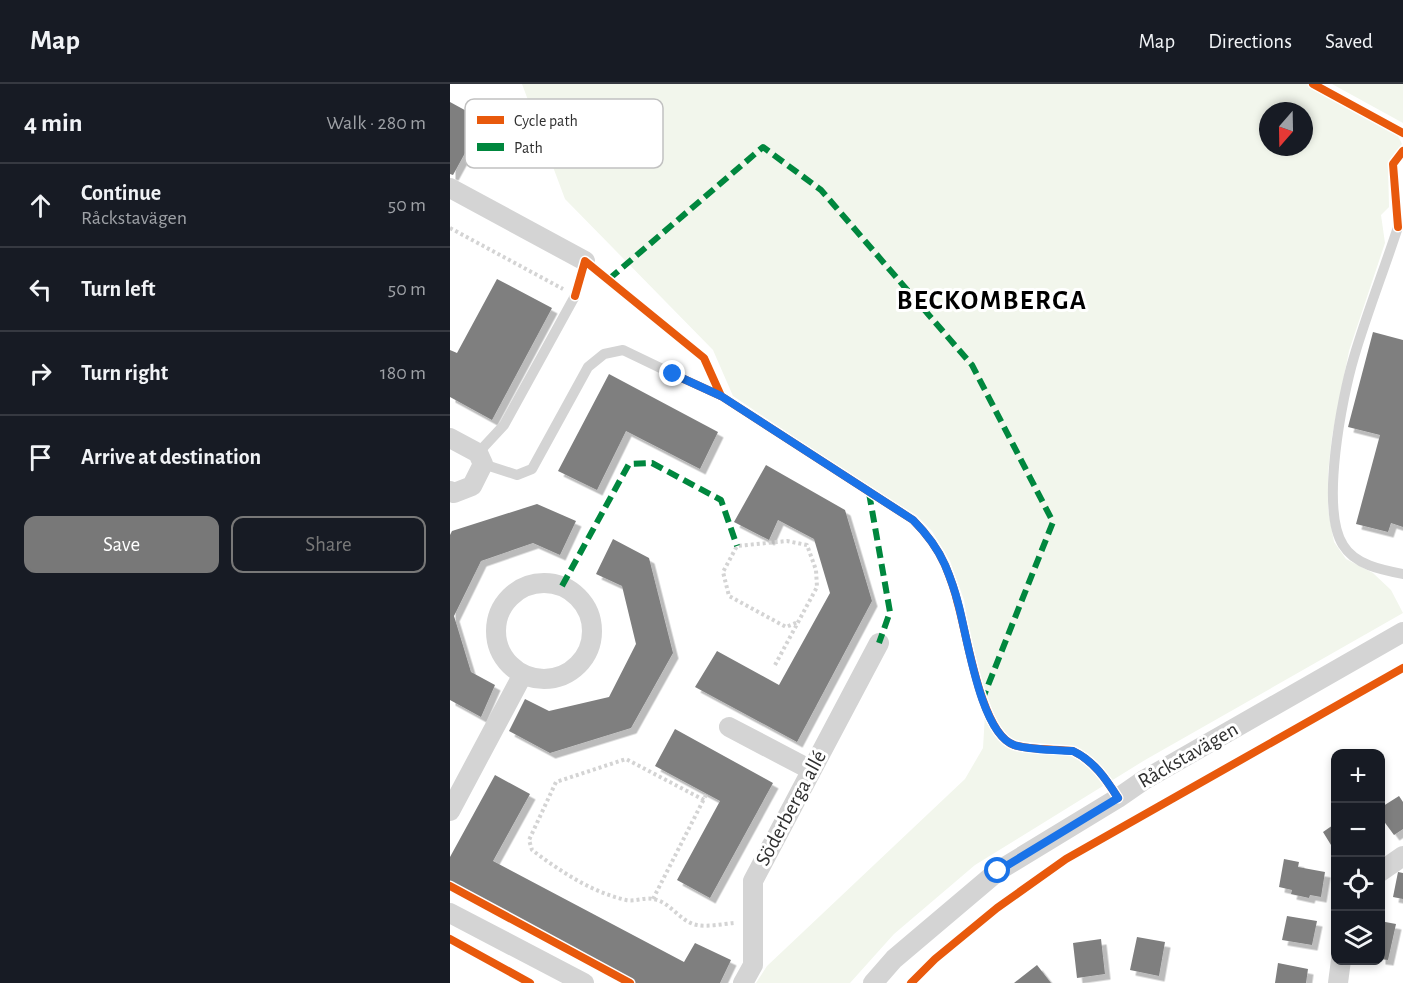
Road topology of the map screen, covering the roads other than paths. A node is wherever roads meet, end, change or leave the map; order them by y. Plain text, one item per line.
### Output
1 (450, 188) edge
2 (1398, 226) dead end
3 (585, 261) dead end
4 (575, 296) road end
5 (673, 374) dead end
6 (450, 438) edge
7 (480, 459) junction
8 (450, 490) edge
9 (1403, 574) edge
10 (1403, 632) edge
11 (879, 643) dead end
12 (523, 674) junction
13 (729, 727) dead end
14 (811, 770) junction
15 (450, 811) edge
16 (1403, 856) edge
17 (1385, 869) edge
18 (450, 913) edge
19 (1340, 965) edge
20 (584, 983) edge
21 (743, 983) edge
22 (873, 983) edge
23 (1338, 983) edge

1 - 3 street
2 - 9 lane
4 - 7 lane
5 - 7 lane
6 - 7 street
7 - 8 street
10 - 22 street, Råckstavägen
11 - 14 street, Söderberga allé
12 - 12 street
12 - 15 street
13 - 14 street
14 - 21 street, Söderberga allé
16 - 17 street
18 - 20 street
19 - 23 street

